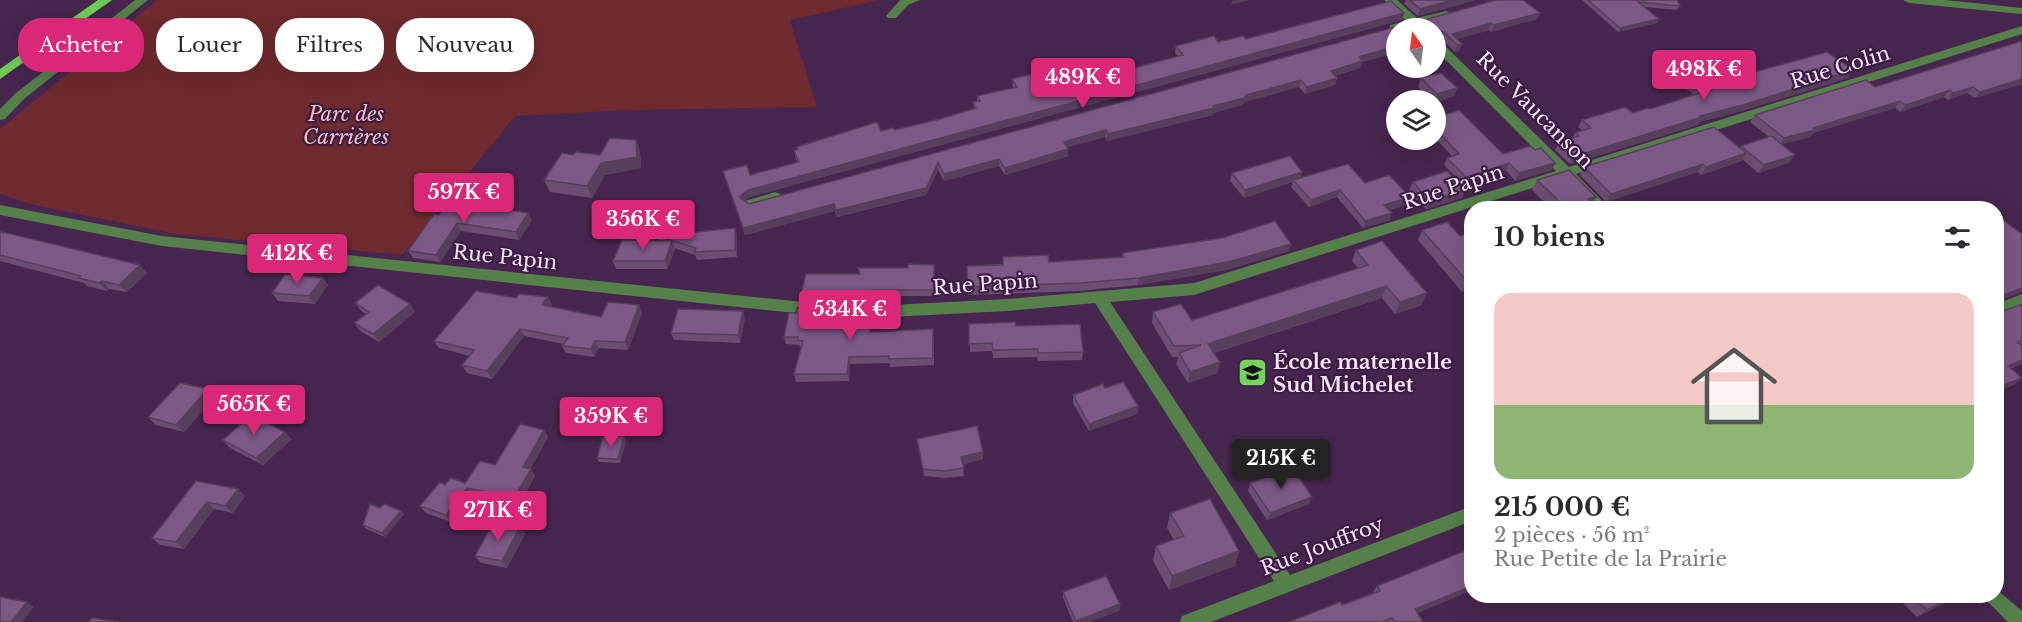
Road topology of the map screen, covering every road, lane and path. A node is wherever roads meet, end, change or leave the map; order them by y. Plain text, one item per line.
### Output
1 (106, 0) edge
2 (142, 0) edge
3 (914, 0) edge
4 (1390, 0) edge
5 (1909, 0) edge
6 (1991, 4) edge
7 (1456, 11) edge
8 (2022, 11) edge
9 (892, 16) dead end
10 (1409, 18) edge
11 (1438, 18) edge
12 (2022, 30) edge
13 (1386, 31) edge
14 (1380, 32) edge
15 (1446, 54) edge
16 (0, 75) edge
17 (0, 116) edge
18 (1566, 173) junction
19 (784, 195) edge
20 (1477, 201) edge
21 (1595, 201) edge
22 (750, 204) edge
23 (1464, 205) edge
24 (0, 210) edge
25 (1098, 297) junction
26 (2022, 300) edge
27 (2004, 307) edge
28 (1464, 516) edge
29 (1286, 584) junction
30 (2001, 603) edge
31 (1189, 622) edge
32 (2021, 622) edge

1 - 16 main road
2 - 17 street
3 - 9 street
4 - 10 street
5 - 6 street
6 - 8 street
7 - 11 street
12 - 18 street, Rue Colin
13 - 14 street
15 - 18 street, Rue Vaucanson
18 - 20 street, Rue Papin
18 - 21 street, Rue Vaucanson
19 - 22 street
23 - 25 street, Rue Papin
24 - 25 street, Rue Papin
25 - 29 street
26 - 27 street
28 - 29 street, Rue Jouffroy
29 - 31 street, Rue Jouffroy
30 - 32 street

